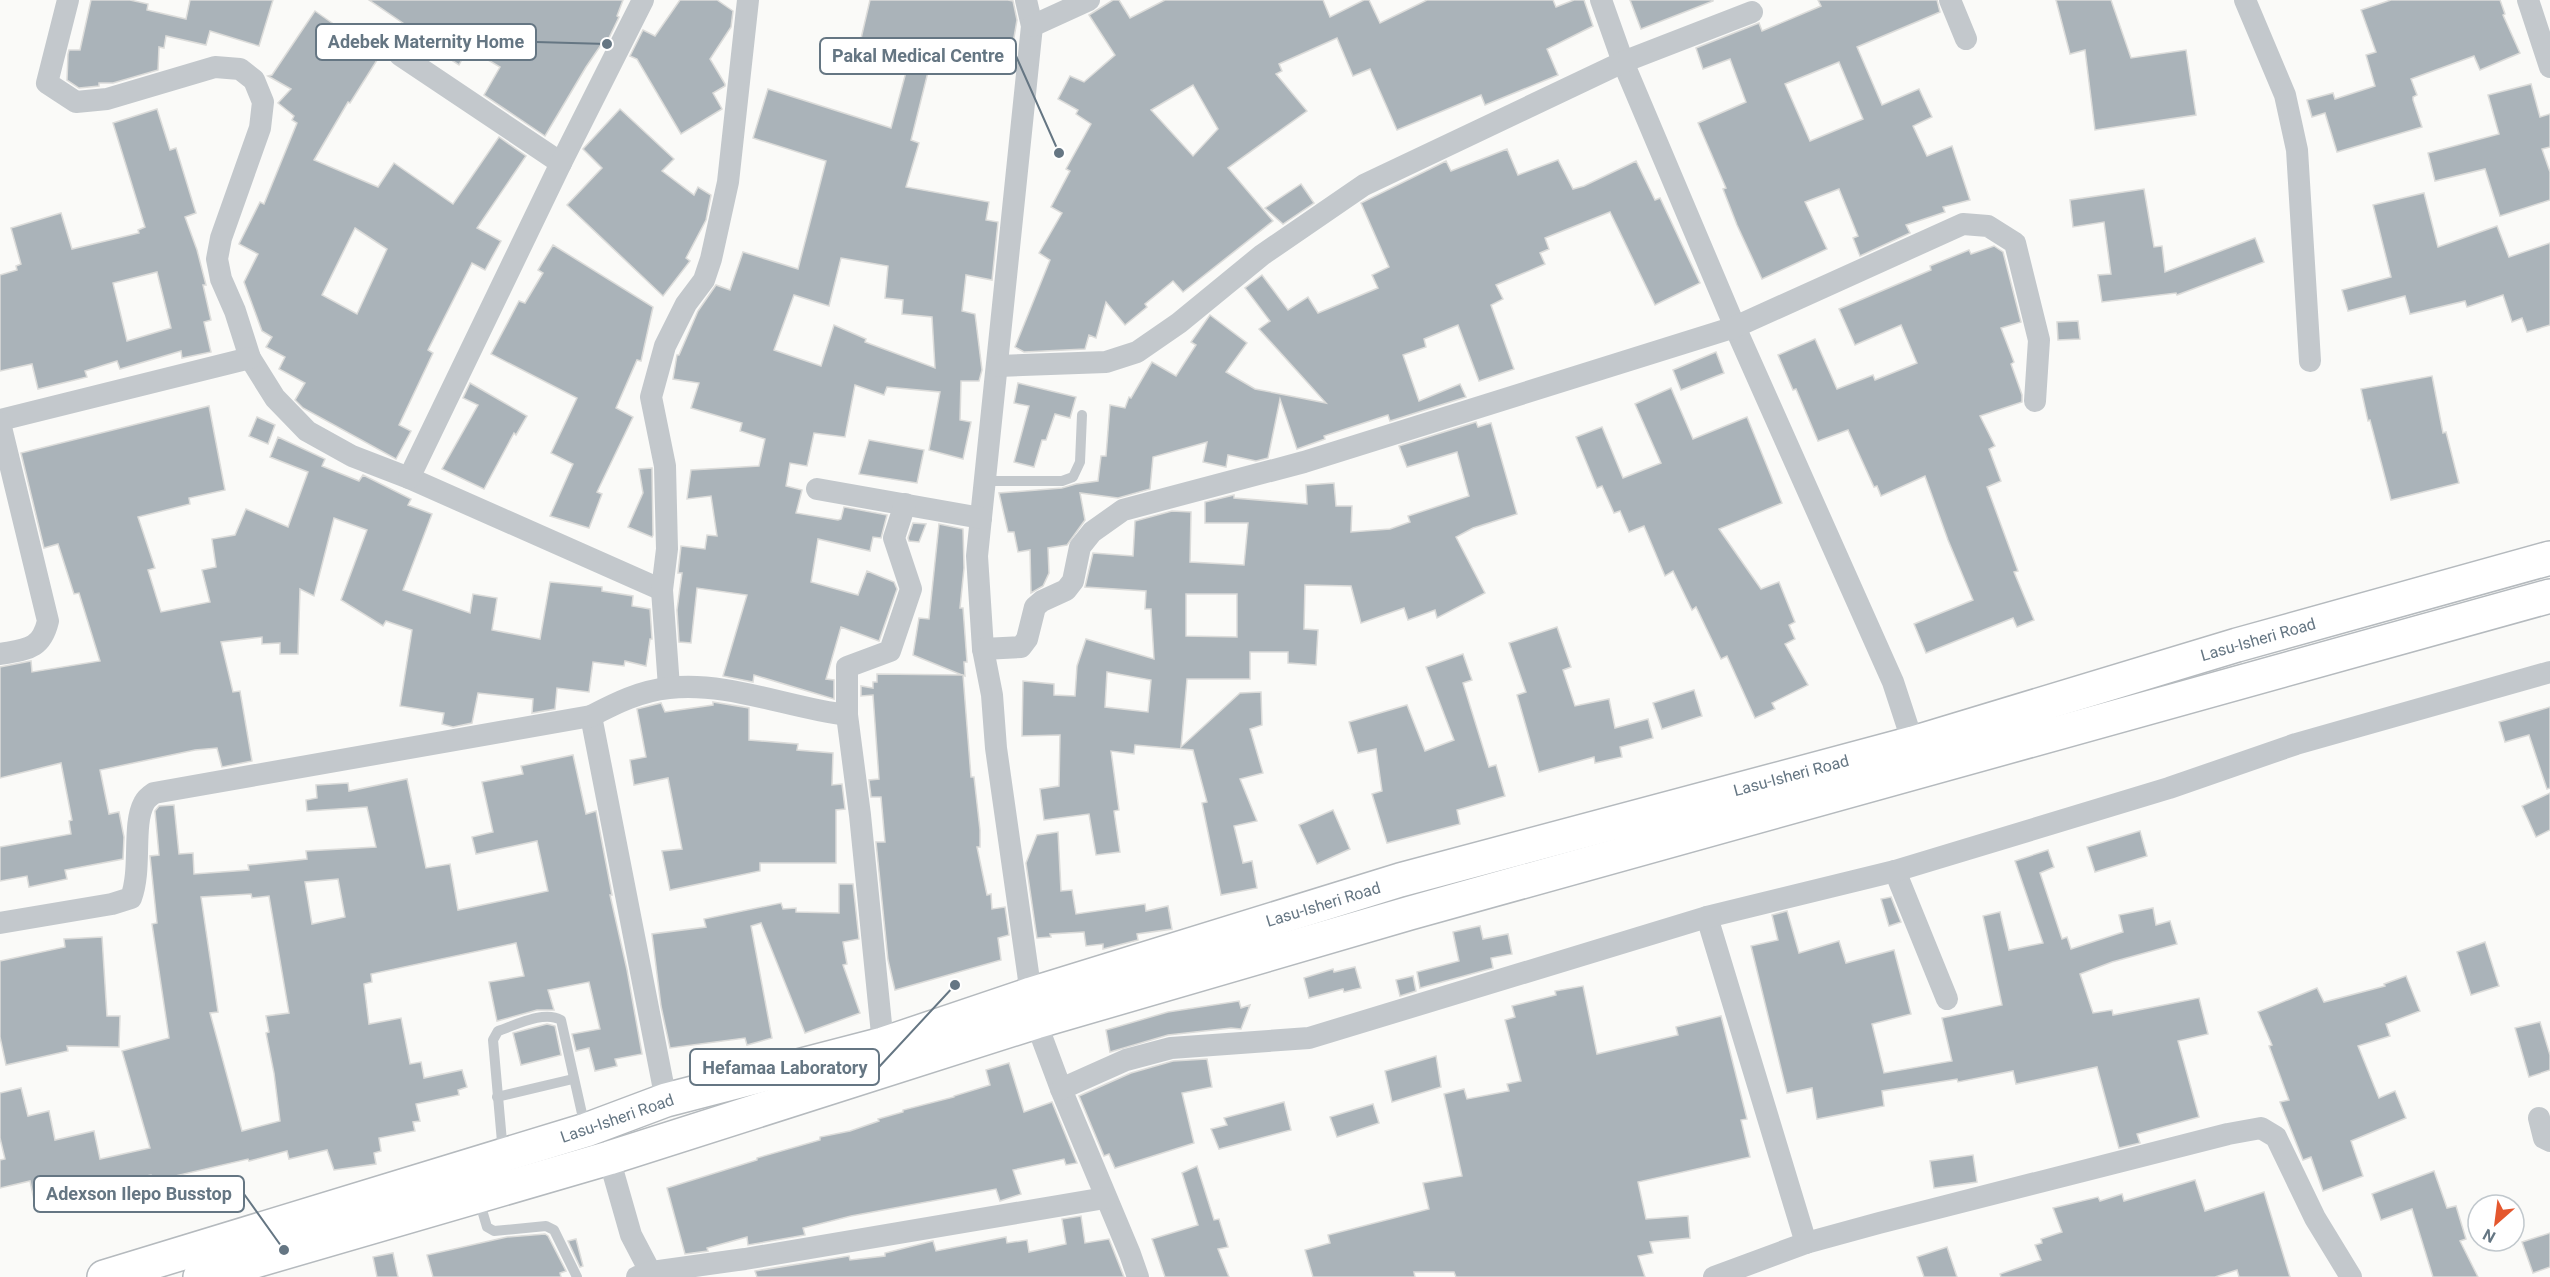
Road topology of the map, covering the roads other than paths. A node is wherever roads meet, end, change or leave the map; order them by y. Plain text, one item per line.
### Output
1 (68, 0) edge
2 (643, 0) edge
3 (748, 0) edge
4 (1026, 0) edge
5 (1089, 0) edge
6 (1601, 0) edge
7 (1950, 0) edge
8 (2245, 0) edge
9 (2528, 0) edge
10 (1752, 12) dead end
11 (1032, 26) junction
12 (1966, 39) dead end
13 (400, 55) dead end
14 (1623, 62) junction
15 (2550, 67) edge
16 (561, 163) junction
17 (1736, 327) junction
18 (250, 358) junction
19 (2310, 361) dead end
20 (998, 366) junction
21 (2035, 401) dead end
22 (1082, 415) dead end
23 (0, 422) edge
24 (409, 478) junction
25 (984, 481) junction
26 (817, 489) dead end
27 (905, 504) junction
28 (981, 518) junction
29 (2550, 558) edge
30 (662, 590) junction
31 (2550, 596) edge
32 (983, 649) junction
33 (0, 654) edge
34 (2550, 672) edge
35 (669, 687) junction
36 (847, 715) junction
37 (591, 716) junction
38 (1913, 743) junction
39 (1895, 870) junction
40 (1400, 880) junction
41 (1410, 913) junction
42 (1707, 917) junction
43 (0, 923) edge
44 (1947, 999) dead end
45 (1033, 1008) junction
46 (883, 1044) junction
47 (573, 1079) junction
48 (722, 1086) junction
49 (1061, 1089) junction
50 (497, 1097) junction
51 (666, 1101) junction
52 (2539, 1118) dead end
53 (732, 1119) junction
54 (586, 1130) junction
55 (2550, 1141) edge
56 (503, 1155) junction
57 (609, 1158) junction
58 (478, 1197) junction
59 (1106, 1198) junction
60 (1806, 1243) junction
61 (647, 1275) edge
62 (104, 1277) edge
63 (200, 1277) edge
64 (577, 1277) edge
65 (1138, 1277) edge
66 (1714, 1277) edge
67 (2351, 1277) edge

1 - 18 street
2 - 16 street
3 - 30 street
4 - 11 street
5 - 11 street
6 - 14 street
7 - 12 street
8 - 19 street
9 - 15 street
10 - 14 street
11 - 20 street
13 - 16 street
14 - 17 street
14 - 20 street
16 - 24 street
17 - 21 street
17 - 32 street
17 - 38 street
18 - 23 street
18 - 24 street
20 - 25 street
22 - 25 lane
23 - 33 street
24 - 30 street
25 - 28 street
26 - 27 street
27 - 28 street
27 - 36 street
28 - 32 street
29 - 38 main road, Lasu-Isheri Road
30 - 35 street
31 - 41 main road, Lasu-Isheri Road
32 - 45 street
34 - 39 street
35 - 36 street
35 - 37 street
36 - 46 street
37 - 43 street
37 - 51 street
38 - 40 main road, Lasu-Isheri Road
39 - 42 street
39 - 44 street
40 - 41 main road
40 - 45 main road, Lasu-Isheri Road
41 - 45 main road, Lasu-Isheri Road
42 - 49 street
42 - 60 street
45 - 46 main road, Lasu-Isheri Road
45 - 49 street
45 - 53 main road, Lasu-Isheri Road
46 - 48 main road, Lasu-Isheri Road
47 - 50 lane
47 - 50 lane
47 - 54 lane
48 - 51 main road, Lasu-Isheri Road
48 - 53 main road
49 - 59 street
50 - 56 lane
51 - 54 main road, Lasu-Isheri Road
52 - 55 street
53 - 57 main road, Lasu-Isheri Road
54 - 56 main road, Lasu-Isheri Road
56 - 62 main road, Lasu-Isheri Road
57 - 58 main road, Lasu-Isheri Road
57 - 61 street
58 - 63 main road, Lasu-Isheri Road
58 - 64 lane
59 - 61 street
59 - 65 street
60 - 66 street
60 - 67 street

